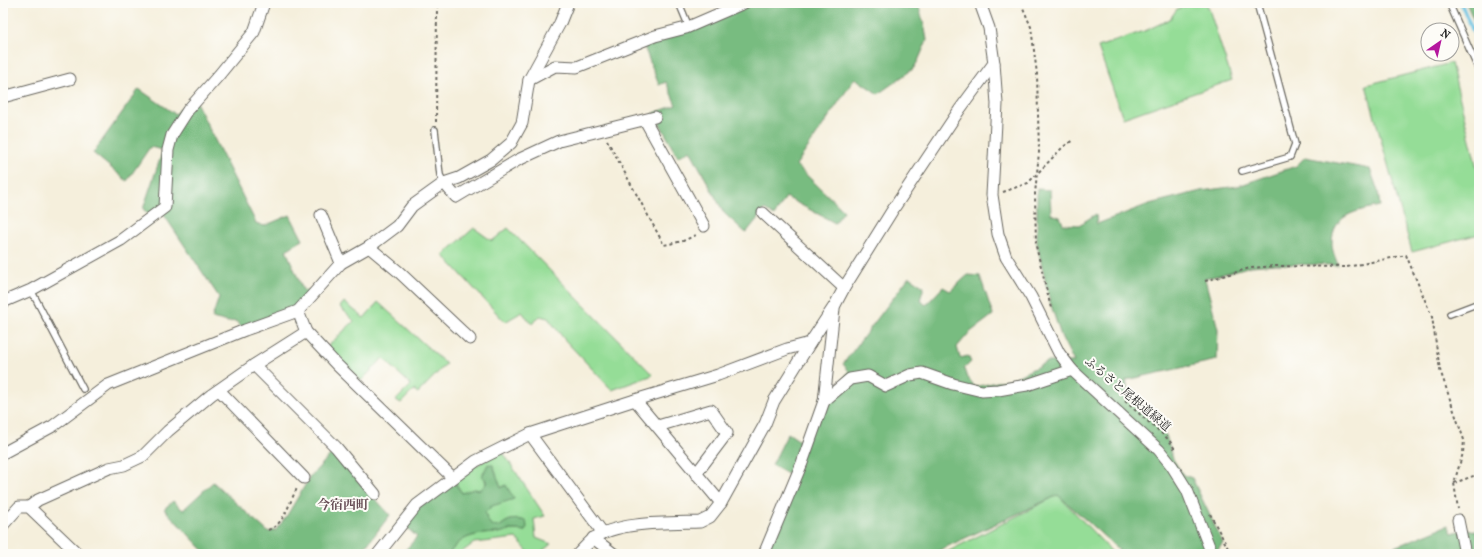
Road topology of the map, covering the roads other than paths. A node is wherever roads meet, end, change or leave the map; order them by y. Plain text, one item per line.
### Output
1 (264, 3) edge
2 (568, 3) edge
3 (679, 3) edge
4 (980, 3) edge
5 (1257, 3) edge
6 (1449, 3) edge
7 (739, 4) edge
8 (689, 27) junction
9 (994, 63) junction
10 (1479, 71) edge
11 (70, 79) dead end
12 (529, 80) junction
13 (3, 97) edge
14 (436, 130) road end
15 (1242, 171) dead end
16 (444, 183) junction
17 (763, 213) dead end
18 (321, 215) dead end
19 (704, 226) road end
20 (369, 247) junction
21 (341, 263) junction
22 (844, 288) junction
23 (31, 290) junction
24 (3, 302) edge
25 (1479, 303) edge
26 (835, 305) junction
27 (298, 311) junction
28 (1450, 314) dead end
29 (306, 332) junction
30 (470, 339) dead end
31 (810, 343) junction
32 (254, 365) junction
33 (1072, 370) junction
34 (84, 389) dead end
35 (219, 390) junction
36 (635, 400) junction
37 (824, 401) junction
38 (658, 426) junction
39 (530, 434) junction
40 (3, 453) edge
41 (696, 474) junction
42 (452, 477) junction
43 (304, 478) road end
44 (375, 494) dead end
45 (721, 503) junction
46 (29, 507) junction
47 (1458, 520) road end
48 (3, 525) edge
49 (598, 536) junction
50 (78, 554) edge
51 (378, 554) edge
52 (578, 554) edge
53 (614, 554) edge
54 (764, 554) edge
55 (1212, 554) edge
56 (1465, 554) edge

1 - 23 street
2 - 12 street
3 - 8 lane
4 - 9 street
5 - 15 lane
6 - 10 lane
7 - 8 street
8 - 12 street
9 - 22 street
9 - 33 street
11 - 13 street
12 - 16 street
14 - 16 lane
16 - 19 street
16 - 20 street
17 - 22 street
18 - 21 street
20 - 21 street
20 - 30 street
21 - 27 street
22 - 26 street
23 - 24 street
23 - 34 lane
25 - 28 lane
26 - 31 street
26 - 37 street
27 - 29 street
27 - 40 street
29 - 32 street
29 - 42 street
31 - 36 street
31 - 45 street
32 - 35 street
32 - 44 street
33 - 37 street
33 - 55 street
35 - 43 street
35 - 46 street
36 - 38 street
36 - 39 street
37 - 54 street
38 - 41 street
38 - 41 street
39 - 42 street
39 - 49 street
41 - 45 street
42 - 51 street
45 - 49 street
46 - 48 street
46 - 50 street
47 - 56 street
49 - 52 street
49 - 53 street

